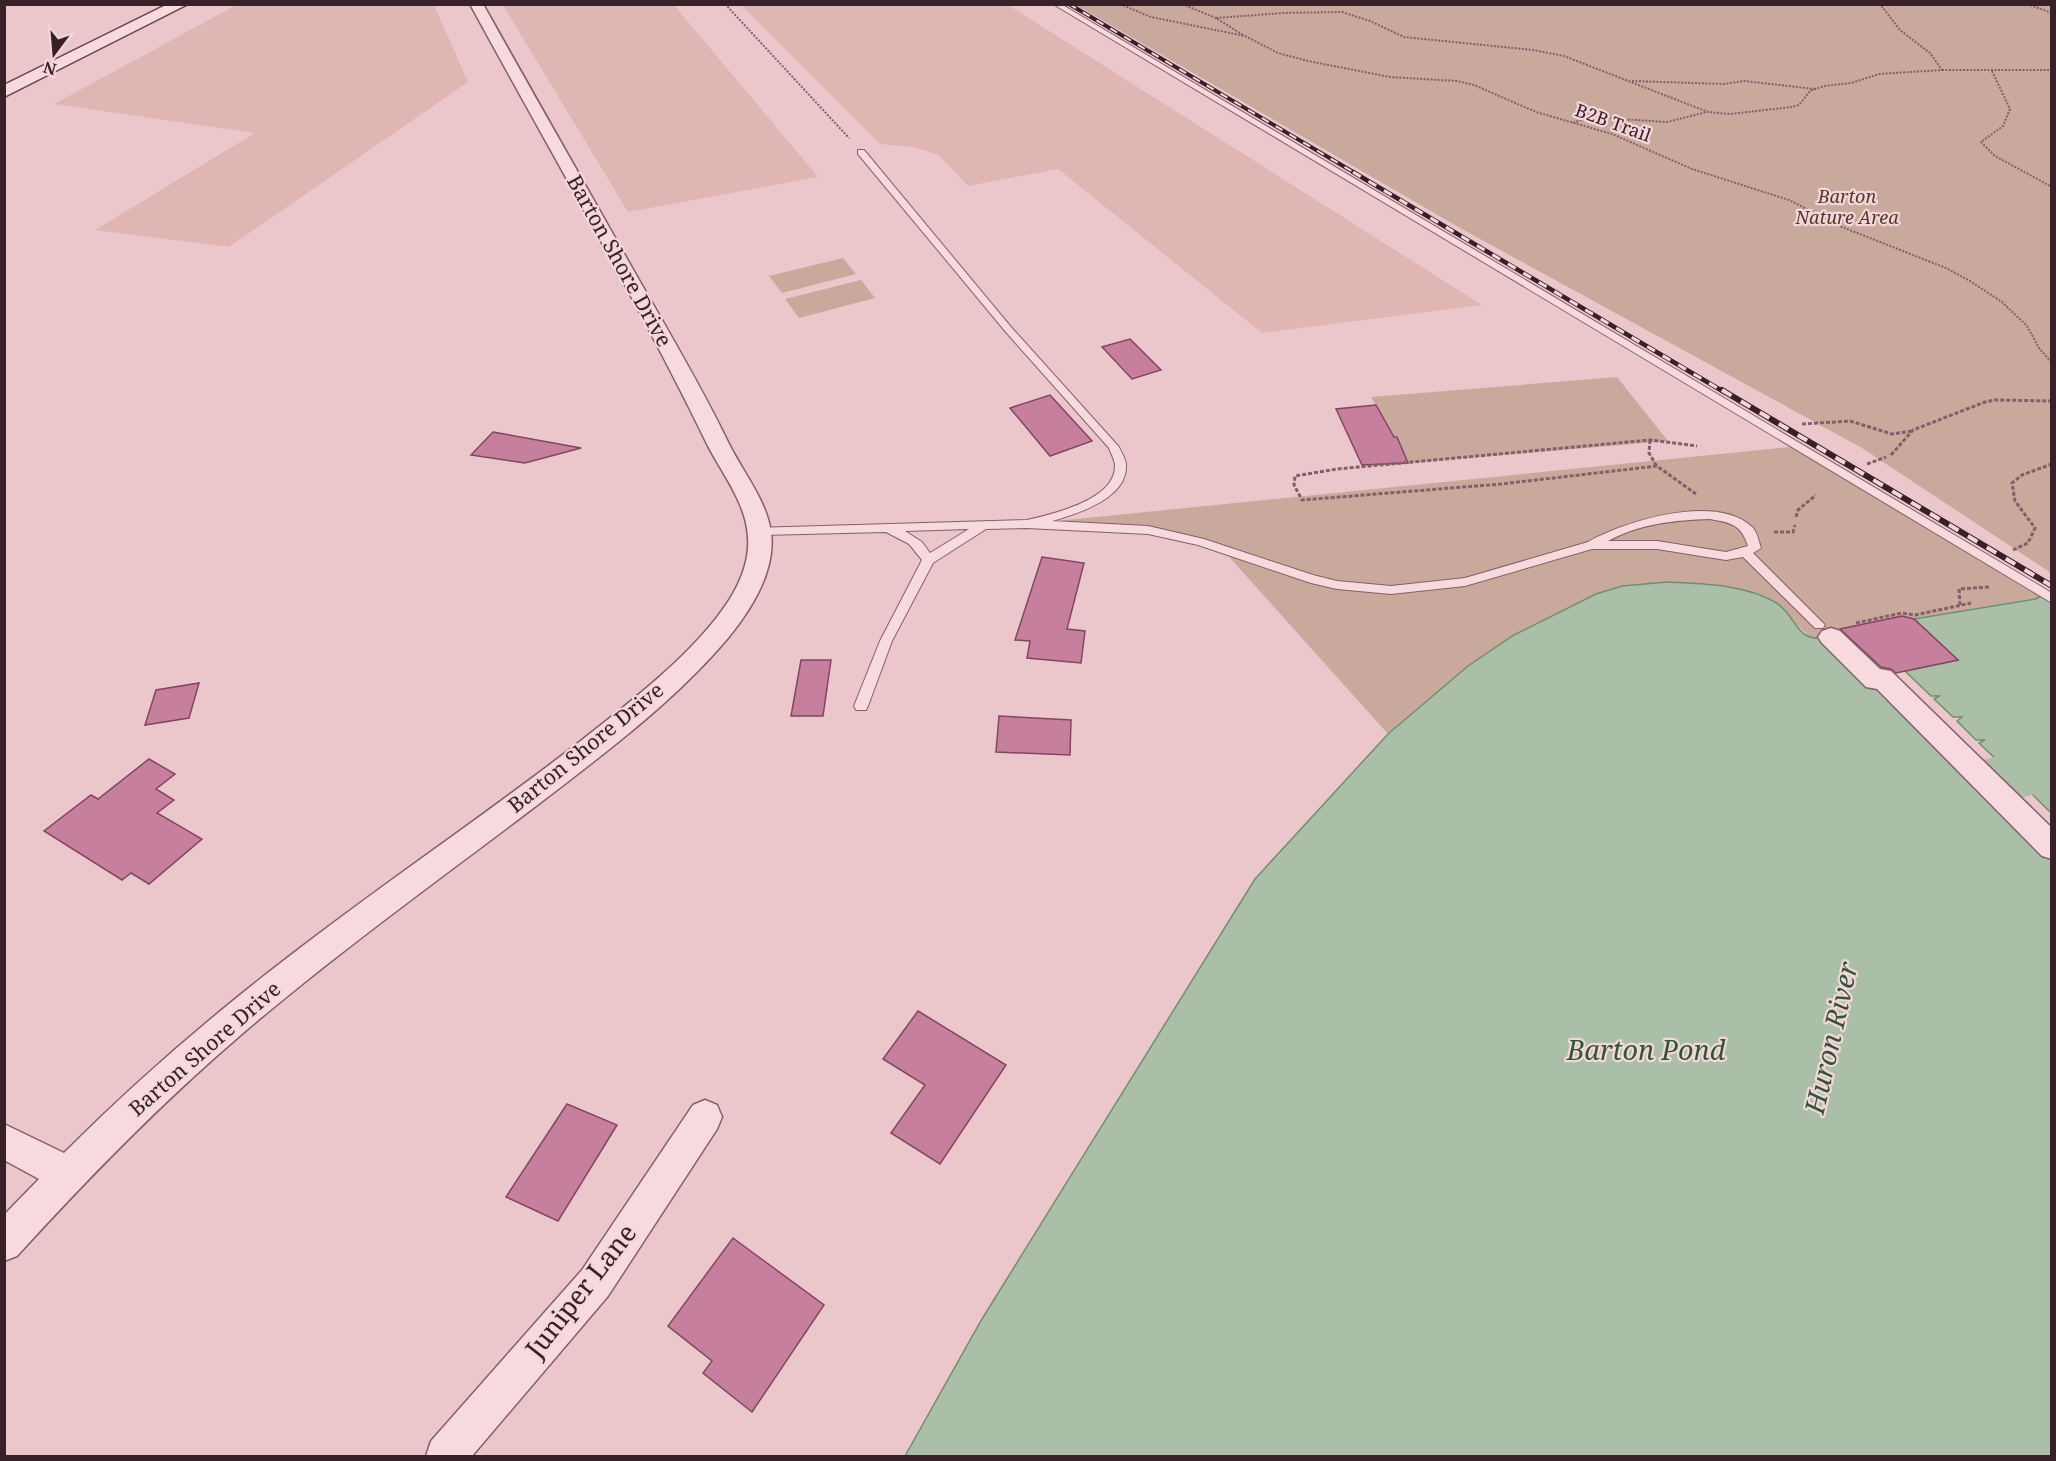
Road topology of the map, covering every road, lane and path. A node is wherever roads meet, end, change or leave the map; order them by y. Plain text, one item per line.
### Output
1 (181, 4) edge
2 (476, 4) edge
3 (725, 4) edge
4 (1056, 4) edge
5 (1120, 4) edge
6 (1182, 4) edge
7 (1880, 4) edge
8 (2026, 4) edge
9 (2052, 13) edge
10 (1216, 18) junction
11 (1245, 36) junction
12 (1942, 70) junction
13 (2052, 70) edge
14 (1992, 71) junction
15 (1628, 81) junction
16 (1816, 89) junction
17 (4, 92) edge
18 (1708, 112) junction
19 (1572, 123) junction
20 (861, 152) joint
21 (2052, 187) edge
22 (2052, 363) edge
23 (2052, 401) edge
24 (1798, 424) dead end
25 (1913, 431) junction
26 (1650, 440) junction
27 (1697, 446) dead end
28 (1891, 455) dead end
29 (2052, 464) edge
30 (1657, 466) junction
31 (1816, 495) dead end
32 (1725, 517) junction
33 (1796, 517) dead end
34 (986, 525) junction
35 (1027, 525) junction
36 (883, 528) junction
37 (760, 531) junction
38 (1592, 545) junction
39 (1746, 553) junction
40 (928, 560) junction
41 (1993, 565) junction
42 (2052, 599) edge
43 (1971, 603) dead end
44 (1960, 605) junction
45 (1833, 629) junction
46 (861, 706) dead end
47 (2052, 847) edge
48 (705, 1118) dead end
49 (4, 1141) edge
50 (69, 1175) junction
51 (4, 1243) edge
52 (446, 1456) edge

1 - 17 street
2 - 37 street, Barton Shore Drive
3 - 20 path
4 - 41 lane
5 - 11 path, B2B Trail
6 - 10 path
7 - 12 path
8 - 9 path
10 - 11 path
10 - 15 path
11 - 19 path, B2B Trail
12 - 14 path
12 - 16 path
13 - 14 path
14 - 21 path
15 - 16 path
15 - 18 path
16 - 18 path
18 - 19 path
19 - 22 path, B2B Trail
20 - 35 lane
23 - 25 path
24 - 25 path
25 - 28 path
26 - 27 path
26 - 30 path
26 - 30 path
29 - 41 path
30 - 32 path
31 - 33 path
32 - 38 lane
32 - 39 lane
34 - 35 lane
34 - 36 lane
34 - 40 lane
35 - 38 lane
36 - 37 lane
36 - 40 lane
37 - 50 street, Barton Shore Drive
38 - 39 lane
39 - 45 lane
40 - 46 lane
41 - 42 lane
41 - 44 path
43 - 44 path
44 - 45 path
45 - 47 street
48 - 52 street, Juniper Lane
49 - 50 street
50 - 51 street, Barton Shore Drive

